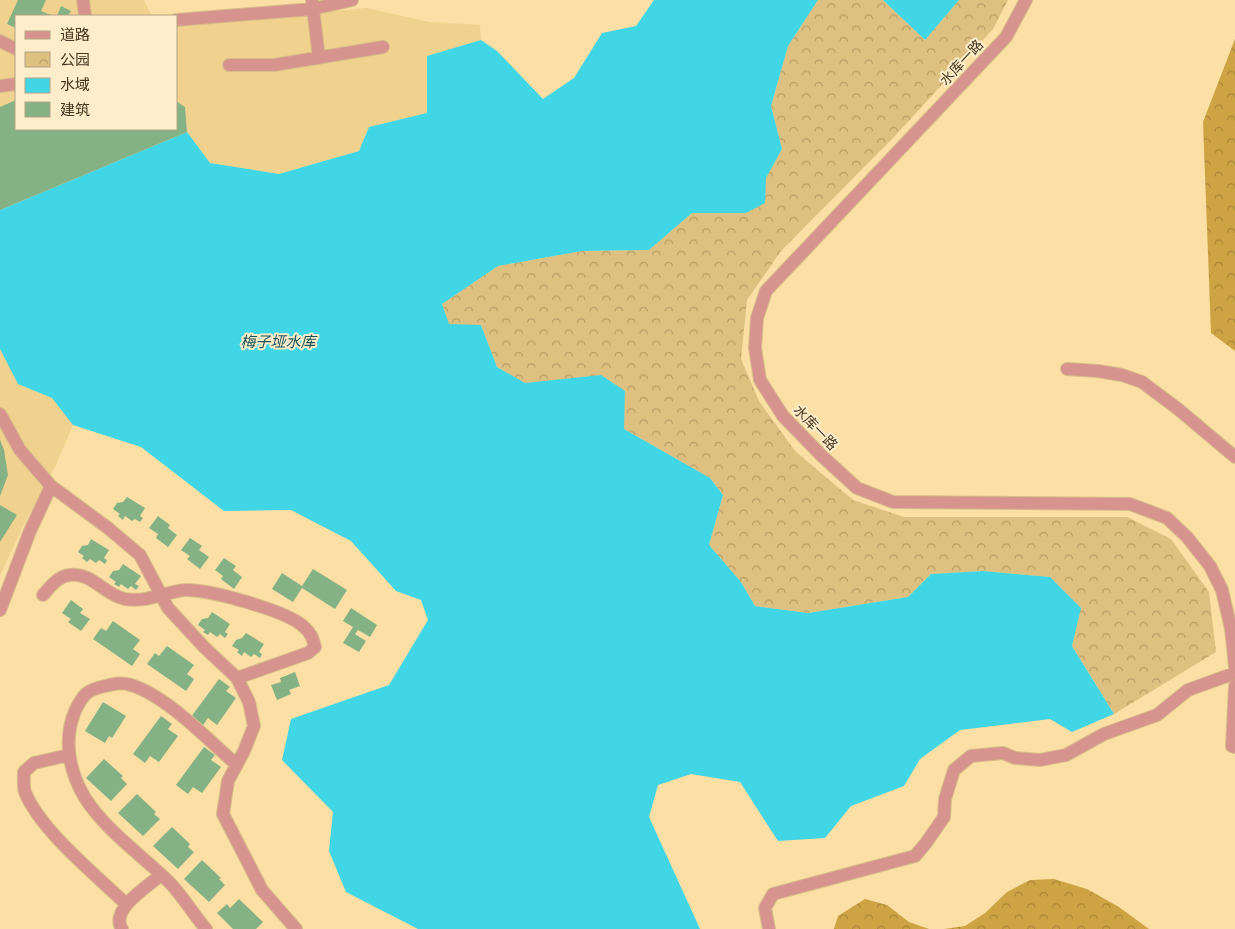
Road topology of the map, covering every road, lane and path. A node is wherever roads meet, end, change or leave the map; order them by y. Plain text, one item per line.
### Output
1 (82, 0) edge
2 (352, 0) edge
3 (1026, 0) edge
4 (313, 5) edge
5 (85, 15) edge
6 (178, 20) edge
7 (0, 41) edge
8 (383, 47) dead end
9 (15, 48) edge
10 (318, 58) junction
11 (229, 64) dead end
12 (15, 84) edge
13 (0, 86) edge
14 (1067, 369) dead end
15 (0, 414) edge
16 (1235, 457) edge
17 (51, 486) junction
18 (43, 595) dead end
19 (161, 596) junction
20 (0, 610) edge
21 (1235, 666) edge
22 (1235, 673) edge
23 (237, 678) junction
24 (1235, 686) edge
25 (1234, 747) edge
26 (70, 755) junction
27 (237, 765) junction
28 (161, 875) junction
29 (126, 904) junction
30 (122, 929) edge
31 (206, 929) edge
32 (296, 929) edge
33 (769, 929) edge

1 - 5 street
2 - 4 street
3 - 21 street, 水库一路
4 - 6 street
4 - 10 street
7 - 9 street
8 - 10 street
10 - 11 street
12 - 13 street
14 - 16 street
15 - 17 street
17 - 19 street
17 - 20 street
18 - 19 street
19 - 23 street
19 - 23 street
22 - 33 street
23 - 27 street
24 - 25 street
26 - 27 street
26 - 28 street
26 - 29 street
27 - 32 street
28 - 29 street
28 - 31 street
29 - 30 street

